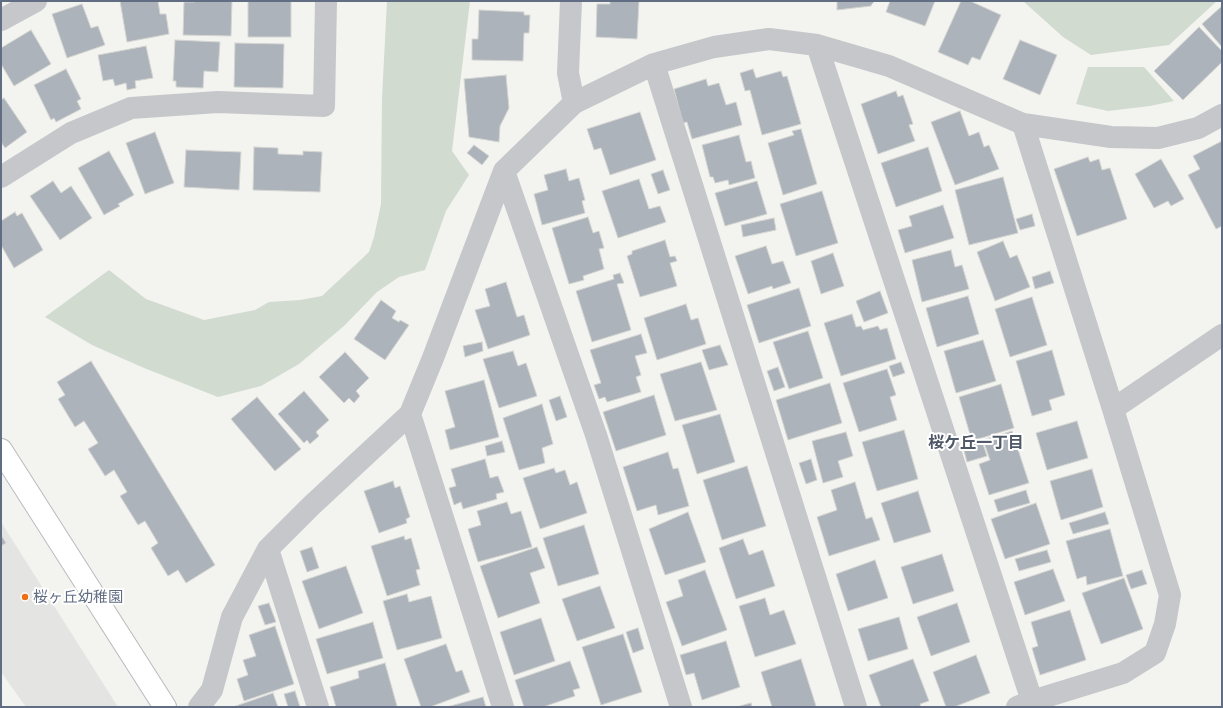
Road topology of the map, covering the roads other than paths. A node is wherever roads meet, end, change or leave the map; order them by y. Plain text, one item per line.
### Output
1 (36, 1) edge
2 (326, 1) edge
3 (571, 1) edge
4 (1, 20) edge
5 (816, 44) junction
6 (654, 64) junction
7 (574, 104) junction
8 (1222, 114) edge
9 (1023, 124) junction
10 (504, 171) junction
11 (1, 177) edge
12 (1222, 335) edge
13 (1113, 409) junction
14 (410, 414) junction
15 (1, 450) edge
16 (268, 549) junction
17 (1025, 704) edge
18 (676, 706) edge
19 (165, 707) edge
20 (199, 707) edge
21 (318, 707) edge
22 (503, 707) edge
23 (856, 707) edge

1 - 4 street
2 - 11 street
3 - 7 street
5 - 6 street
5 - 9 street
5 - 17 street
6 - 7 street
6 - 23 street
7 - 10 street
8 - 9 street
9 - 13 street
10 - 14 street
10 - 18 street
12 - 13 street
13 - 17 street
14 - 16 street
14 - 22 street
15 - 19 street
16 - 20 street
16 - 21 street

